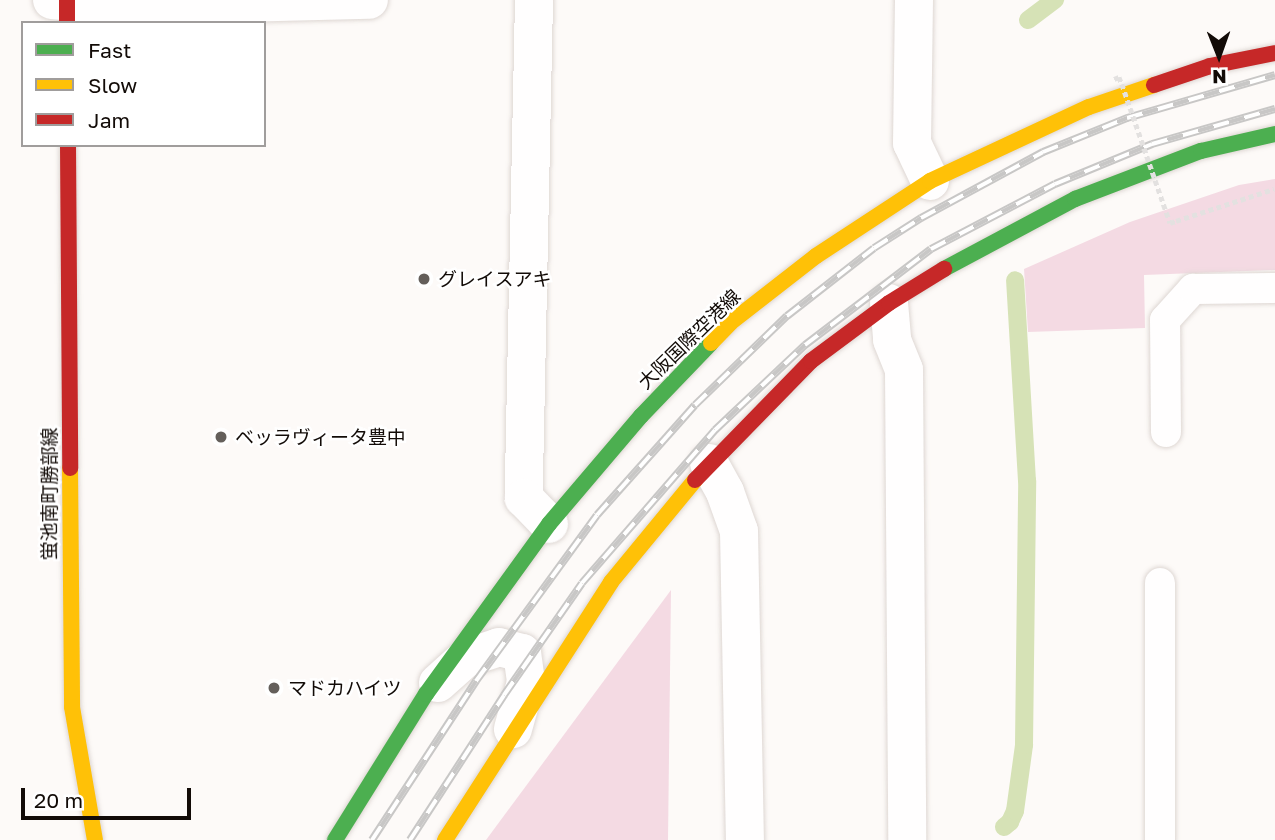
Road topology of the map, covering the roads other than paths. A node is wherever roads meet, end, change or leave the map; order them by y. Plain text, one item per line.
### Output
1 (369, 0) edge
2 (534, 0) edge
3 (914, 0) edge
4 (63, 6) edge
5 (1275, 53) edge
6 (1275, 134) edge
7 (68, 147) edge
8 (930, 181) junction
9 (1275, 288) edge
10 (889, 303) junction
11 (1166, 432) dead end
12 (709, 463) junction
13 (549, 524) junction
14 (1160, 583) dead end
15 (426, 694) junction
16 (511, 735) junction
17 (95, 840) edge
18 (335, 840) edge
19 (445, 840) edge
20 (745, 840) edge
21 (907, 840) edge
22 (1160, 840) edge

1 - 4 street
2 - 13 street
3 - 8 street
5 - 8 main road, 大阪国際空港線
6 - 10 main road
7 - 17 main road, 蛍池南町勝部線
8 - 13 main road, 大阪国際空港線
9 - 11 lane
10 - 12 main road
10 - 21 street
12 - 16 main road
12 - 20 street
13 - 15 main road, 大阪国際空港線
14 - 22 lane
15 - 16 street
15 - 18 main road, 大阪国際空港線
16 - 19 main road

